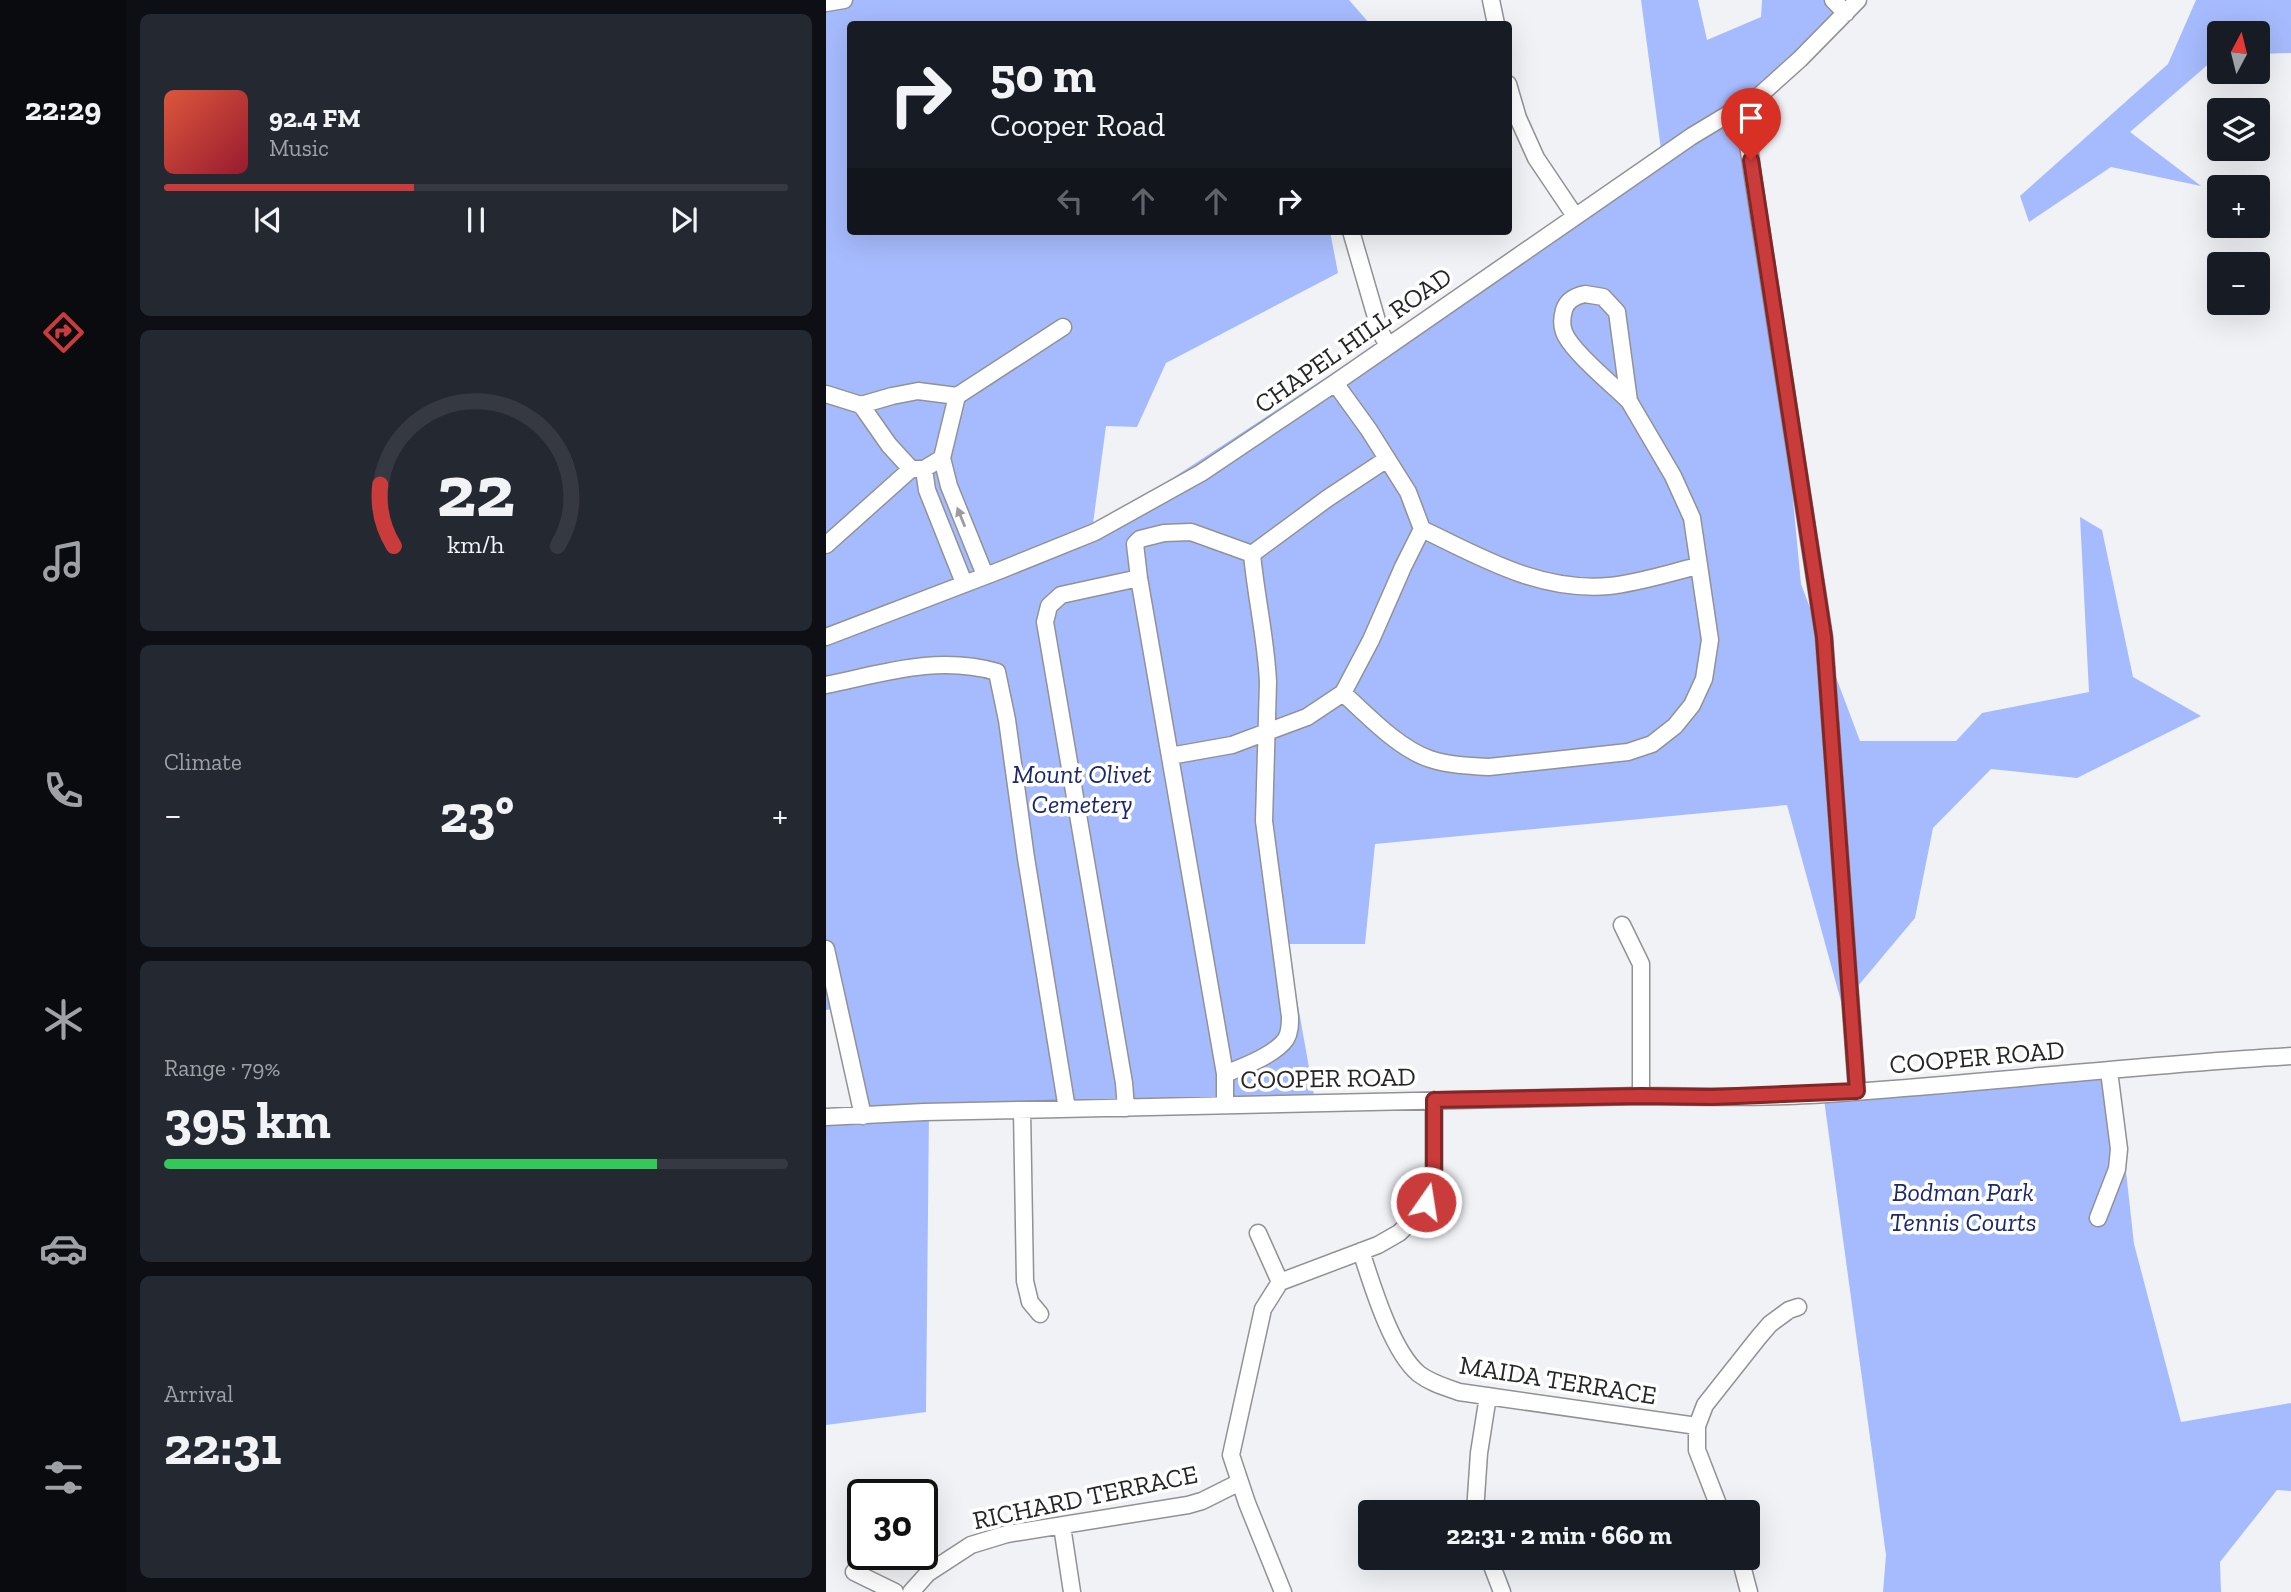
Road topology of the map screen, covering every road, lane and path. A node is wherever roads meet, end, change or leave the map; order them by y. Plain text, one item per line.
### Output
1 (844, 0) edge
2 (1490, 0) edge
3 (1833, 0) edge
4 (1858, 0) edge
5 (826, 3) edge
6 (1846, 13) junction
7 (1495, 21) edge
8 (1512, 98) edge
9 (1742, 106) junction
10 (1574, 216) junction
11 (1352, 235) edge
12 (1063, 327) dead end
13 (1388, 346) junction
14 (1335, 383) junction
15 (826, 394) edge
16 (957, 396) junction
17 (1629, 401) junction
18 (861, 405) junction
19 (942, 458) junction
20 (1387, 459) junction
21 (917, 469) junction
22 (1422, 528) junction
23 (826, 545) edge
24 (1252, 554) junction
25 (1698, 566) junction
26 (985, 575) junction
27 (1139, 578) junction
28 (964, 583) junction
29 (826, 637) edge
30 (826, 685) edge
31 (1343, 693) junction
32 (1266, 732) junction
33 (1170, 756) junction
34 (1622, 925) dead end
35 (826, 949) edge
36 (2291, 1056) edge
37 (2109, 1071) junction
38 (1225, 1074) junction
39 (1857, 1091) junction
40 (1641, 1096) junction
41 (1434, 1100) junction
42 (1225, 1105) junction
43 (1126, 1108) junction
44 (1067, 1109) junction
45 (1022, 1110) junction
46 (863, 1116) junction
47 (826, 1117) edge
48 (2098, 1218) dead end
49 (1258, 1233) dead end
50 (1361, 1251) junction
51 (1280, 1282) junction
52 (1798, 1307) dead end
53 (1040, 1314) dead end
54 (1488, 1396) junction
55 (1697, 1426) junction
56 (1240, 1482) junction
57 (1476, 1500) edge
58 (1716, 1500) edge
59 (1062, 1526) junction
60 (1494, 1570) edge
61 (1743, 1570) edge
62 (854, 1572) dead end
63 (895, 1592) edge
64 (911, 1592) edge
65 (1072, 1592) edge
66 (1283, 1592) edge
67 (1502, 1592) edge
68 (1749, 1592) edge

1 - 5 street
2 - 7 street
3 - 6 street
4 - 6 street, CHAPEL HILL ROAD
6 - 9 street, CHAPEL HILL ROAD
8 - 10 street
9 - 10 street, CHAPEL HILL ROAD
9 - 39 street
10 - 13 street, CHAPEL HILL ROAD
11 - 13 street
12 - 16 street
13 - 14 street, CHAPEL HILL ROAD
14 - 20 street
14 - 26 street, CHAPEL HILL ROAD
15 - 18 street
16 - 18 street
16 - 19 street
17 - 17 street
17 - 25 street
18 - 21 street
19 - 21 street
26 -> 19 street
20 - 22 street
20 - 24 street
21 - 23 street
21 - 28 street
22 - 25 street
22 - 31 street
24 - 27 street
24 - 32 street
25 - 31 street
26 - 28 street, CHAPEL HILL ROAD
27 - 33 street
27 - 43 street
28 - 29 street, CHAPEL HILL ROAD
30 - 44 street
31 - 32 street
32 - 33 street
32 - 38 street
33 - 38 street
34 - 40 street
35 - 46 street
36 - 37 street, COOPER ROAD
37 - 39 street, COOPER ROAD
37 - 48 street
38 - 42 street
39 - 40 street, COOPER ROAD
40 - 41 street, COOPER ROAD
41 - 42 street, COOPER ROAD
41 - 50 street
42 - 43 street, COOPER ROAD
43 - 44 street, COOPER ROAD
44 - 45 street, COOPER ROAD
45 - 46 street, COOPER ROAD
45 - 53 street
46 - 47 street, COOPER ROAD
49 - 51 street
50 - 51 street
50 - 54 street, MAIDA TERRACE
51 - 56 street
52 - 55 street
54 - 55 street, MAIDA TERRACE
54 - 57 street
55 - 58 street
56 - 59 street, RICHARD TERRACE
56 - 66 street
59 - 64 street, RICHARD TERRACE
59 - 65 street
60 - 67 street
61 - 68 street
62 - 63 street

